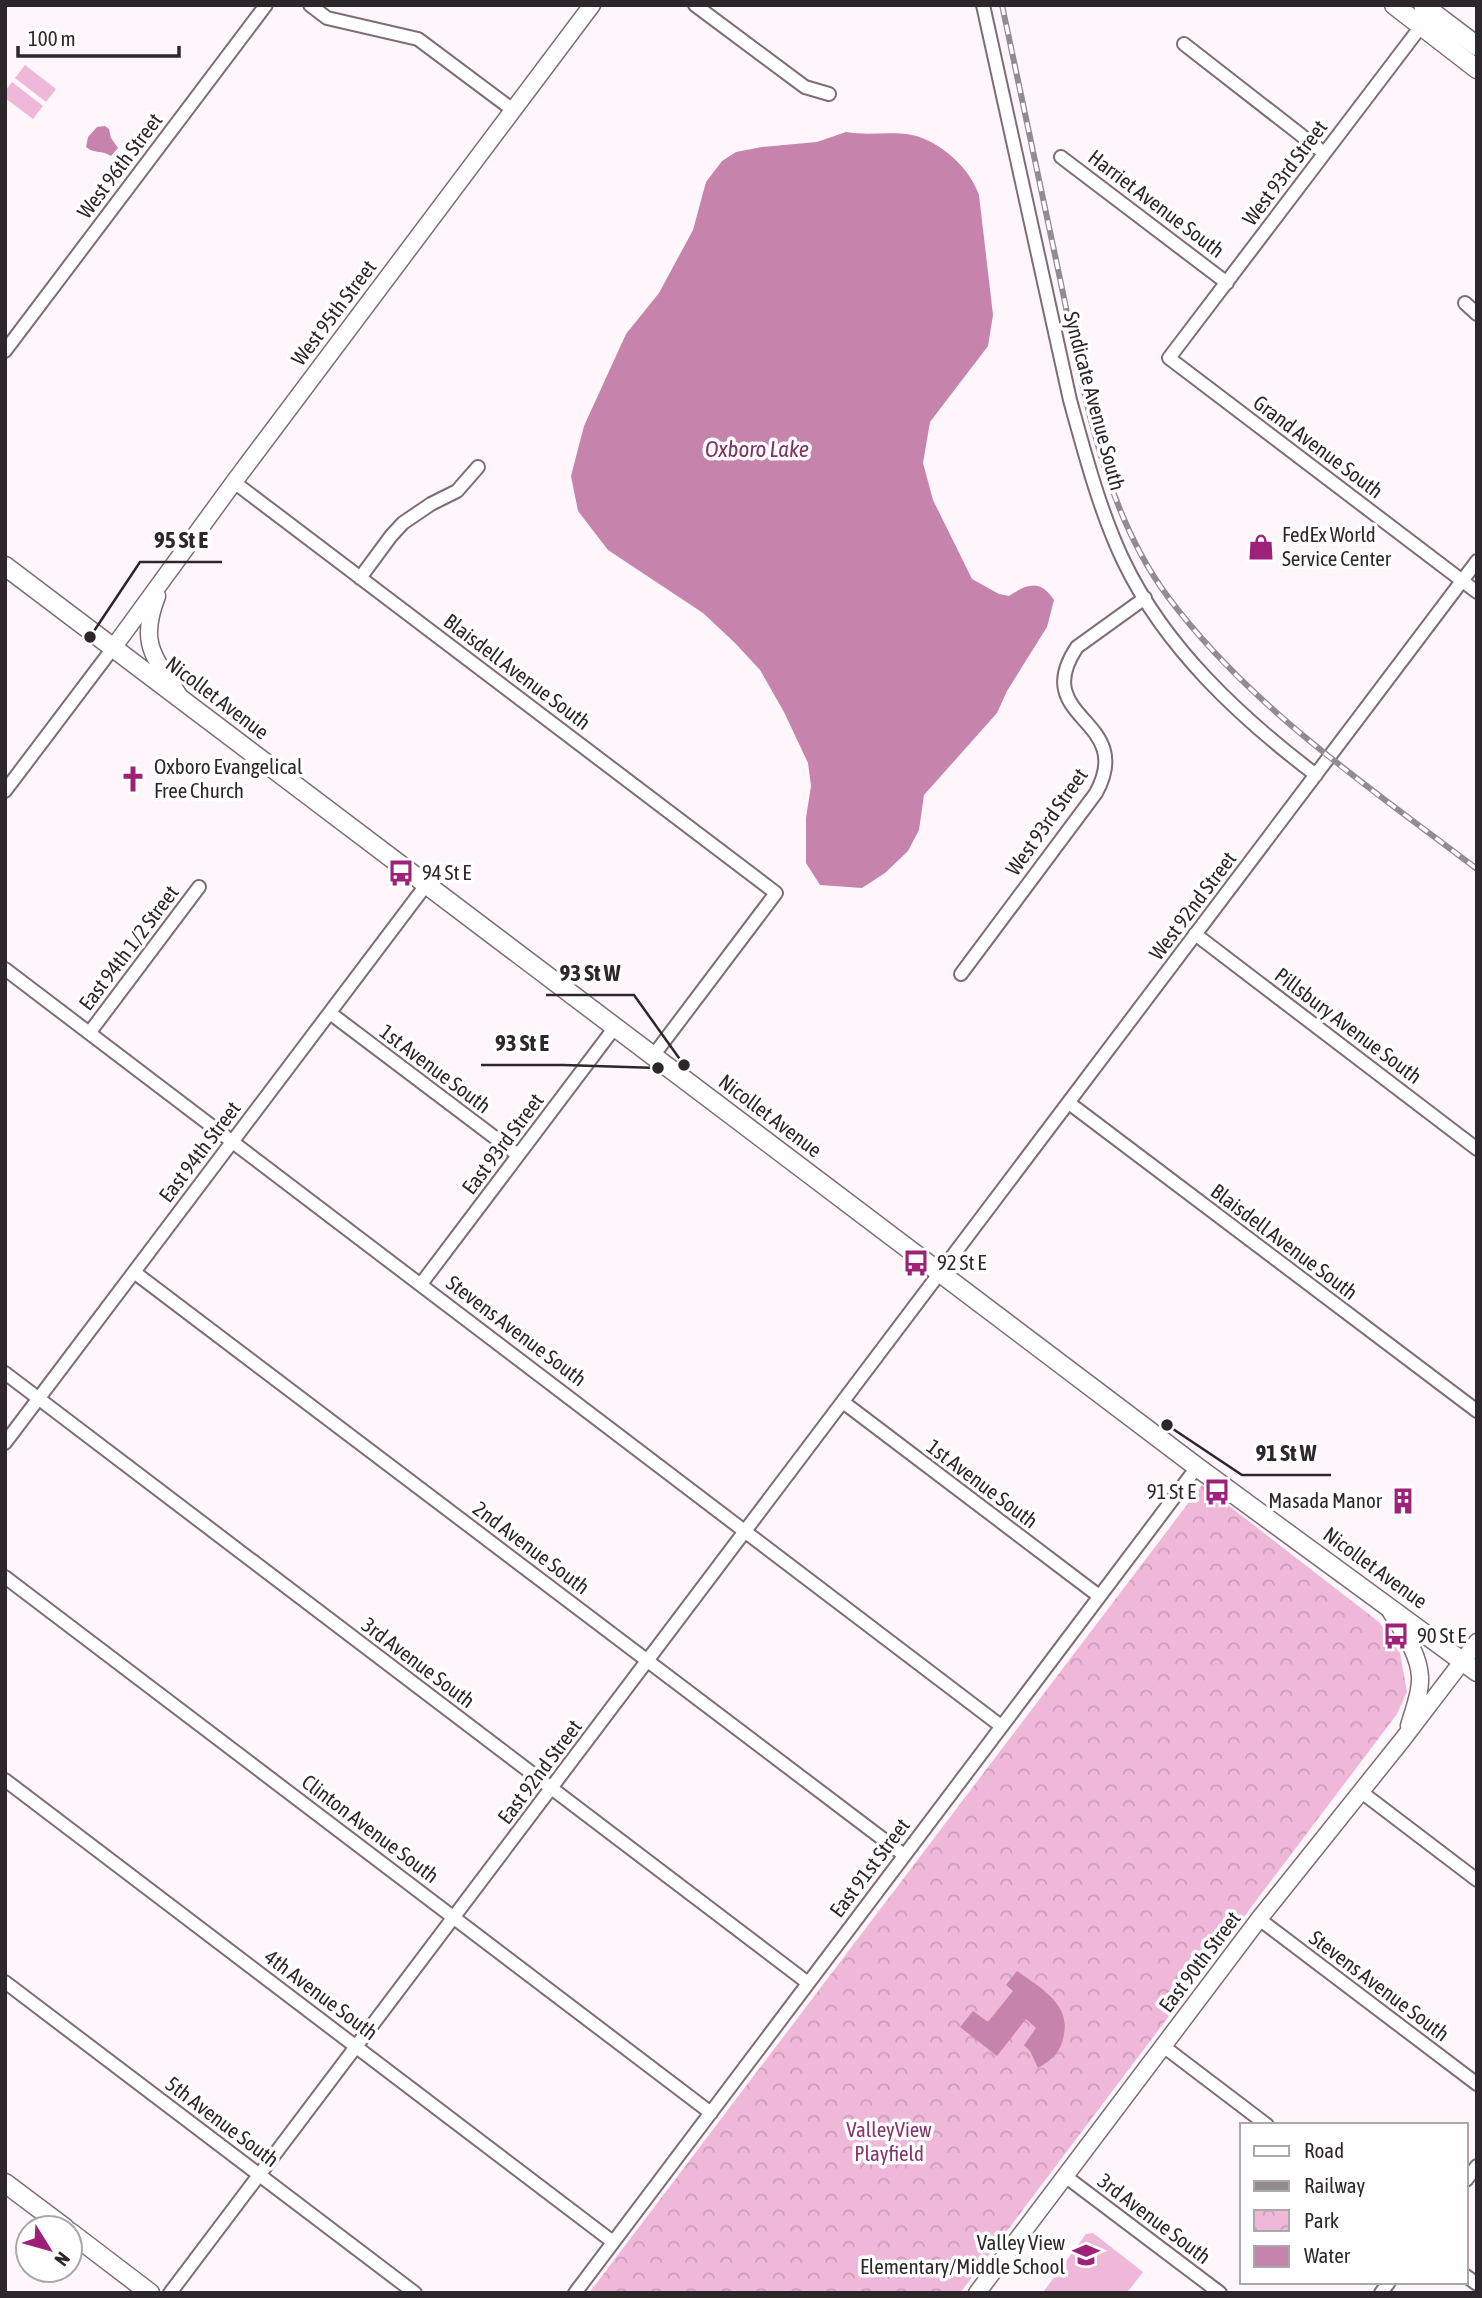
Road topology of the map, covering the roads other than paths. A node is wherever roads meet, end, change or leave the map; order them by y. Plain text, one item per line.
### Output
1 (266, 5) edge
2 (310, 5) edge
3 (592, 5) edge
4 (695, 5) edge
5 (983, 5) edge
6 (1394, 5) edge
7 (1425, 14) edge
8 (1184, 44) dead end
9 (1477, 46) edge
10 (1477, 69) edge
11 (829, 94) dead end
12 (513, 110) junction
13 (1324, 153) junction
14 (1061, 157) dead end
15 (1227, 283) junction
16 (1465, 303) dead end
17 (1477, 314) edge
18 (8, 343) edge
19 (1170, 358) joint
20 (478, 467) dead end
21 (234, 482) junction
22 (1477, 561) edge
23 (5, 566) edge
24 (165, 576) junction
25 (360, 578) junction
26 (1462, 581) junction
27 (1477, 592) edge
28 (1145, 598) junction
29 (113, 648) junction
30 (181, 699) junction
31 (10, 775) edge
32 (1316, 775) junction
33 (5, 791) edge
34 (426, 885) junction
35 (200, 887) dead end
36 (1195, 934) junction
37 (5, 969) edge
38 (961, 974) dead end
39 (330, 1013) junction
40 (615, 1027) junction
41 (90, 1032) junction
42 (653, 1056) junction
43 (1069, 1103) junction
44 (233, 1141) junction
45 (1477, 1149) edge
46 (518, 1155) junction
47 (134, 1272) junction
48 (941, 1274) junction
49 (421, 1283) junction
50 (5, 1373) edge
51 (38, 1400) junction
52 (843, 1402) junction
53 (1477, 1411) edge
54 (5, 1443) edge
55 (1197, 1466) junction
56 (746, 1531) junction
57 (5, 1577) edge
58 (1099, 1596) junction
59 (1387, 1605) junction
60 (1477, 1642) edge
61 (648, 1661) junction
62 (1470, 1666) edge
63 (1001, 1726) junction
64 (1407, 1733) junction
65 (5, 1780) edge
66 (552, 1789) junction
67 (1360, 1791) junction
68 (904, 1855) junction
69 (1477, 1880) edge
70 (454, 1918) junction
71 (1259, 1919) junction
72 (5, 1982) edge
73 (808, 1983) junction
74 (1163, 2046) junction
75 (357, 2047) junction
76 (1477, 2084) edge
77 (711, 2113) junction
78 (1264, 2123) edge
79 (260, 2176) junction
80 (1065, 2176) junction
81 (5, 2183) edge
82 (46, 2214) edge
83 (613, 2242) junction
84 (84, 2243) edge
85 (150, 2293) edge
86 (170, 2293) edge
87 (415, 2293) edge
88 (575, 2293) edge
89 (977, 2293) edge
90 (1220, 2293) edge

1 - 18 street, West 96th Street
2 - 12 street
3 - 12 street, West 95th Street
4 - 11 street
5 - 28 street, Syndicate Avenue South
6 - 7 main road
7 - 9 main road
7 - 10 main road
7 - 13 street, West 93rd Street
8 - 13 street
12 - 21 street, West 95th Street
13 - 15 street, West 93rd Street
14 - 15 street, Harriet Avenue South
15 - 19 street, West 93rd Street
16 - 17 street
19 - 26 street, Grand Avenue South
20 - 25 street
21 - 24 street, West 95th Street
21 - 25 street, Blaisdell Avenue South
22 - 26 street, West 92nd Street
23 - 29 main road, Nicollet Avenue
24 - 29 street, West 95th Street
24 - 30 street
25 - 42 street, Blaisdell Avenue South
26 - 27 street, Grand Avenue South
26 - 32 street, West 92nd Street
28 - 32 street, Syndicate Avenue South
28 - 38 street, West 93rd Street
29 - 30 main road, Nicollet Avenue
29 - 31 street
30 - 34 main road, Nicollet Avenue
31 - 33 street
32 - 36 street, West 92nd Street
34 - 39 street, East 94th Street
34 - 40 main road, Nicollet Avenue
35 - 41 street, East 94th 1/2 Street
36 - 43 street, West 92nd Street
36 - 45 street, Pillsbury Avenue South
37 - 41 street, Stevens Avenue South
39 - 44 street, East 94th Street
39 - 46 street, 1st Avenue South
40 - 42 main road, Nicollet Avenue
40 - 46 street, East 93rd Street
41 - 44 street, Stevens Avenue South
42 - 48 main road, Nicollet Avenue
43 - 48 street, West 92nd Street
43 - 53 street, Blaisdell Avenue South
44 - 47 street, East 94th Street
44 - 49 street, Stevens Avenue South
46 - 49 street, East 93rd Street
47 - 51 street, East 94th Street
47 - 61 street, 2nd Avenue South
48 - 52 street, East 92nd Street
48 - 55 main road, Nicollet Avenue
49 - 56 street, Stevens Avenue South
50 - 51 street, 3rd Avenue South
51 - 54 street, East 94th Street
51 - 66 street, 3rd Avenue South
52 - 56 street, East 92nd Street
52 - 58 street, 1st Avenue South
55 - 58 street, East 91st Street
55 - 59 main road, Nicollet Avenue
56 - 61 street, East 92nd Street
56 - 63 street, Stevens Avenue South
57 - 70 street, Clinton Avenue South
58 - 63 street, East 91st Street
59 - 62 main road, Nicollet Avenue
59 - 64 street
60 - 62 street, East 90th Street
61 - 66 street, East 92nd Street
61 - 68 street, 2nd Avenue South
62 - 64 street, East 90th Street
63 - 68 street, East 91st Street
64 - 67 street, East 90th Street
65 - 75 street, 4th Avenue South
66 - 70 street, East 92nd Street
66 - 73 street, 3rd Avenue South
67 - 69 street
67 - 71 street, East 90th Street
68 - 73 street, East 91st Street
70 - 75 street, East 92nd Street
70 - 77 street, Clinton Avenue South
71 - 74 street, East 90th Street
71 - 76 street, Stevens Avenue South
72 - 79 street, 5th Avenue South
73 - 77 street, East 91st Street
74 - 78 street
74 - 80 street, East 90th Street
75 - 79 street, East 92nd Street
75 - 83 street, 4th Avenue South
77 - 83 street, East 91st Street
79 - 86 street, East 92nd Street
79 - 87 street, 5th Avenue South
80 - 89 street, East 90th Street
80 - 90 street, 3rd Avenue South
81 - 82 main road
83 - 88 street, East 91st Street
84 - 85 main road

